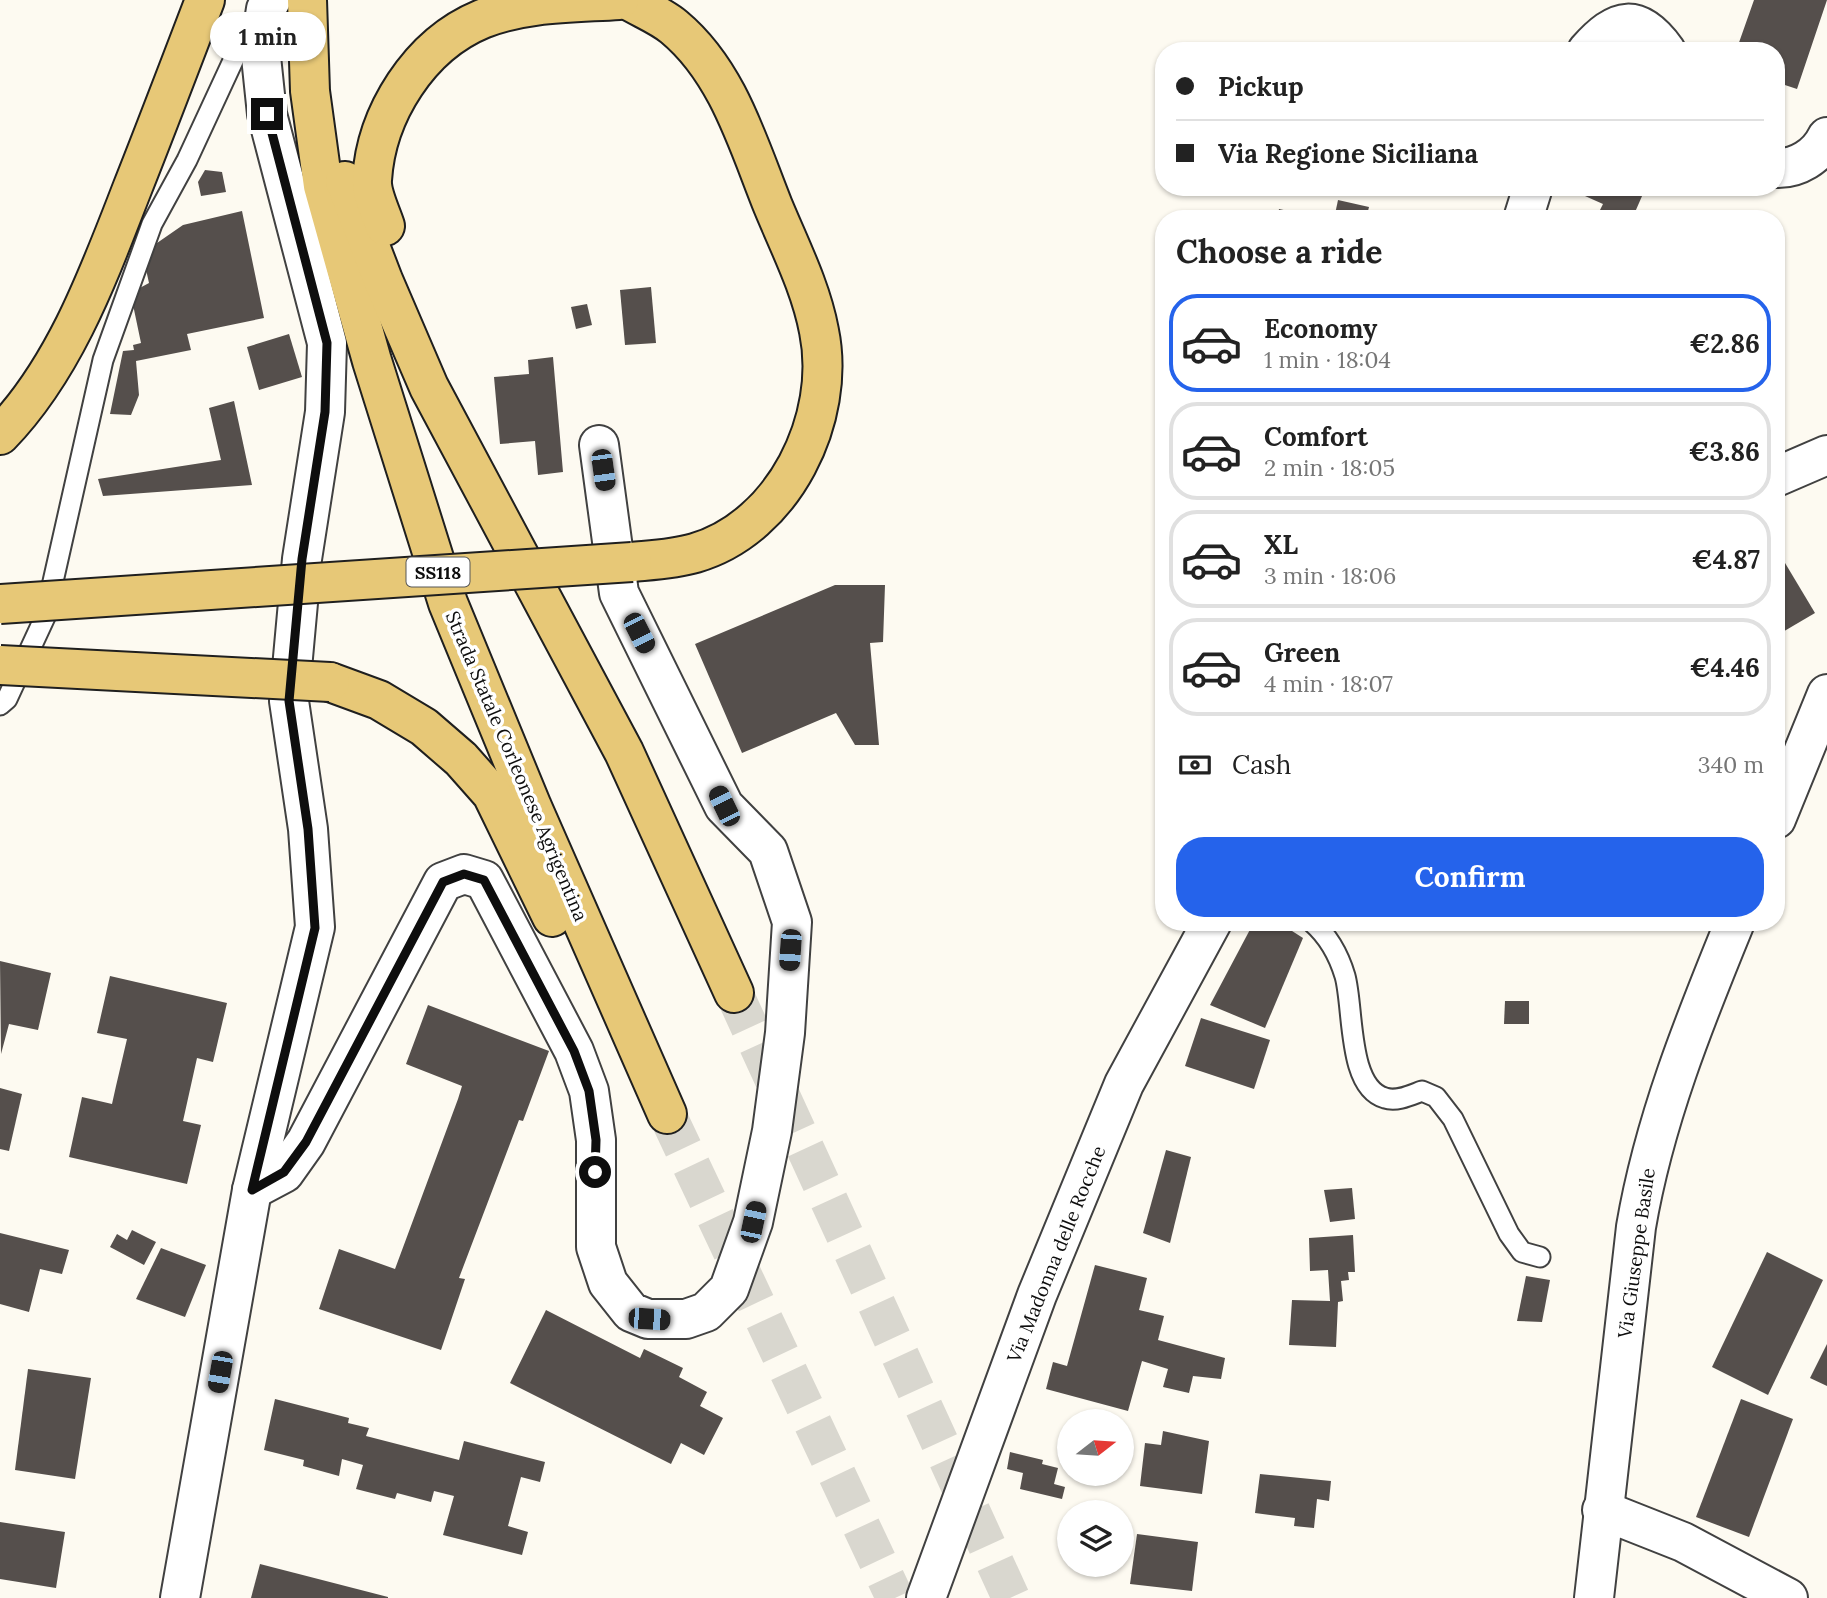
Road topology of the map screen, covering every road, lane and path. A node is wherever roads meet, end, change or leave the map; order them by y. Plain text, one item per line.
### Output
1 (205, 0) edge
2 (307, 0) edge
3 (619, 0) edge
4 (628, 0) edge
5 (269, 4) edge
6 (1633, 11) edge
7 (1595, 42) edge
8 (1659, 42) edge
9 (1827, 137) edge
10 (1785, 166) edge
11 (429, 387) junction
12 (0, 435) edge
13 (599, 445) dead end
14 (1827, 455) edge
15 (1785, 473) edge
16 (0, 604) edge
17 (0, 664) edge
18 (1827, 694) edge
19 (0, 705) edge
20 (1785, 798) edge
21 (1207, 931) edge
22 (1319, 931) edge
23 (1731, 931) edge
24 (734, 993) tunnel mouth
25 (633, 1040) junction
26 (667, 1114) tunnel mouth
27 (252, 1190) junction
28 (1540, 1257) dead end
29 (1602, 1510) junction
30 (180, 1598) edge
31 (926, 1598) edge
32 (1594, 1598) edge
33 (1788, 1598) edge

1 - 12 main road
2 - 11 main road, Strada Statale Corleonese Agrigentina / SS118
2 - 25 main road, Strada Statale Corleonese Agrigentina / SS118
3 - 11 main road
4 - 16 main road, bridge
5 - 19 lane
5 - 27 street
6 - 7 street
6 - 8 street
9 - 10 street
11 - 24 main road, Strada Statale Corleonese Agrigentina / SS118
13 - 27 street
14 - 15 street
17 - 25 main road, bridge
18 - 20 street
21 - 31 street, Via Madonna delle Rocche
22 - 28 lane
23 - 29 street, Via Giuseppe Basile
25 - 26 main road, Strada Statale Corleonese Agrigentina / SS118
27 - 30 street
29 - 32 street, Via Giuseppe Basile
29 - 33 street

